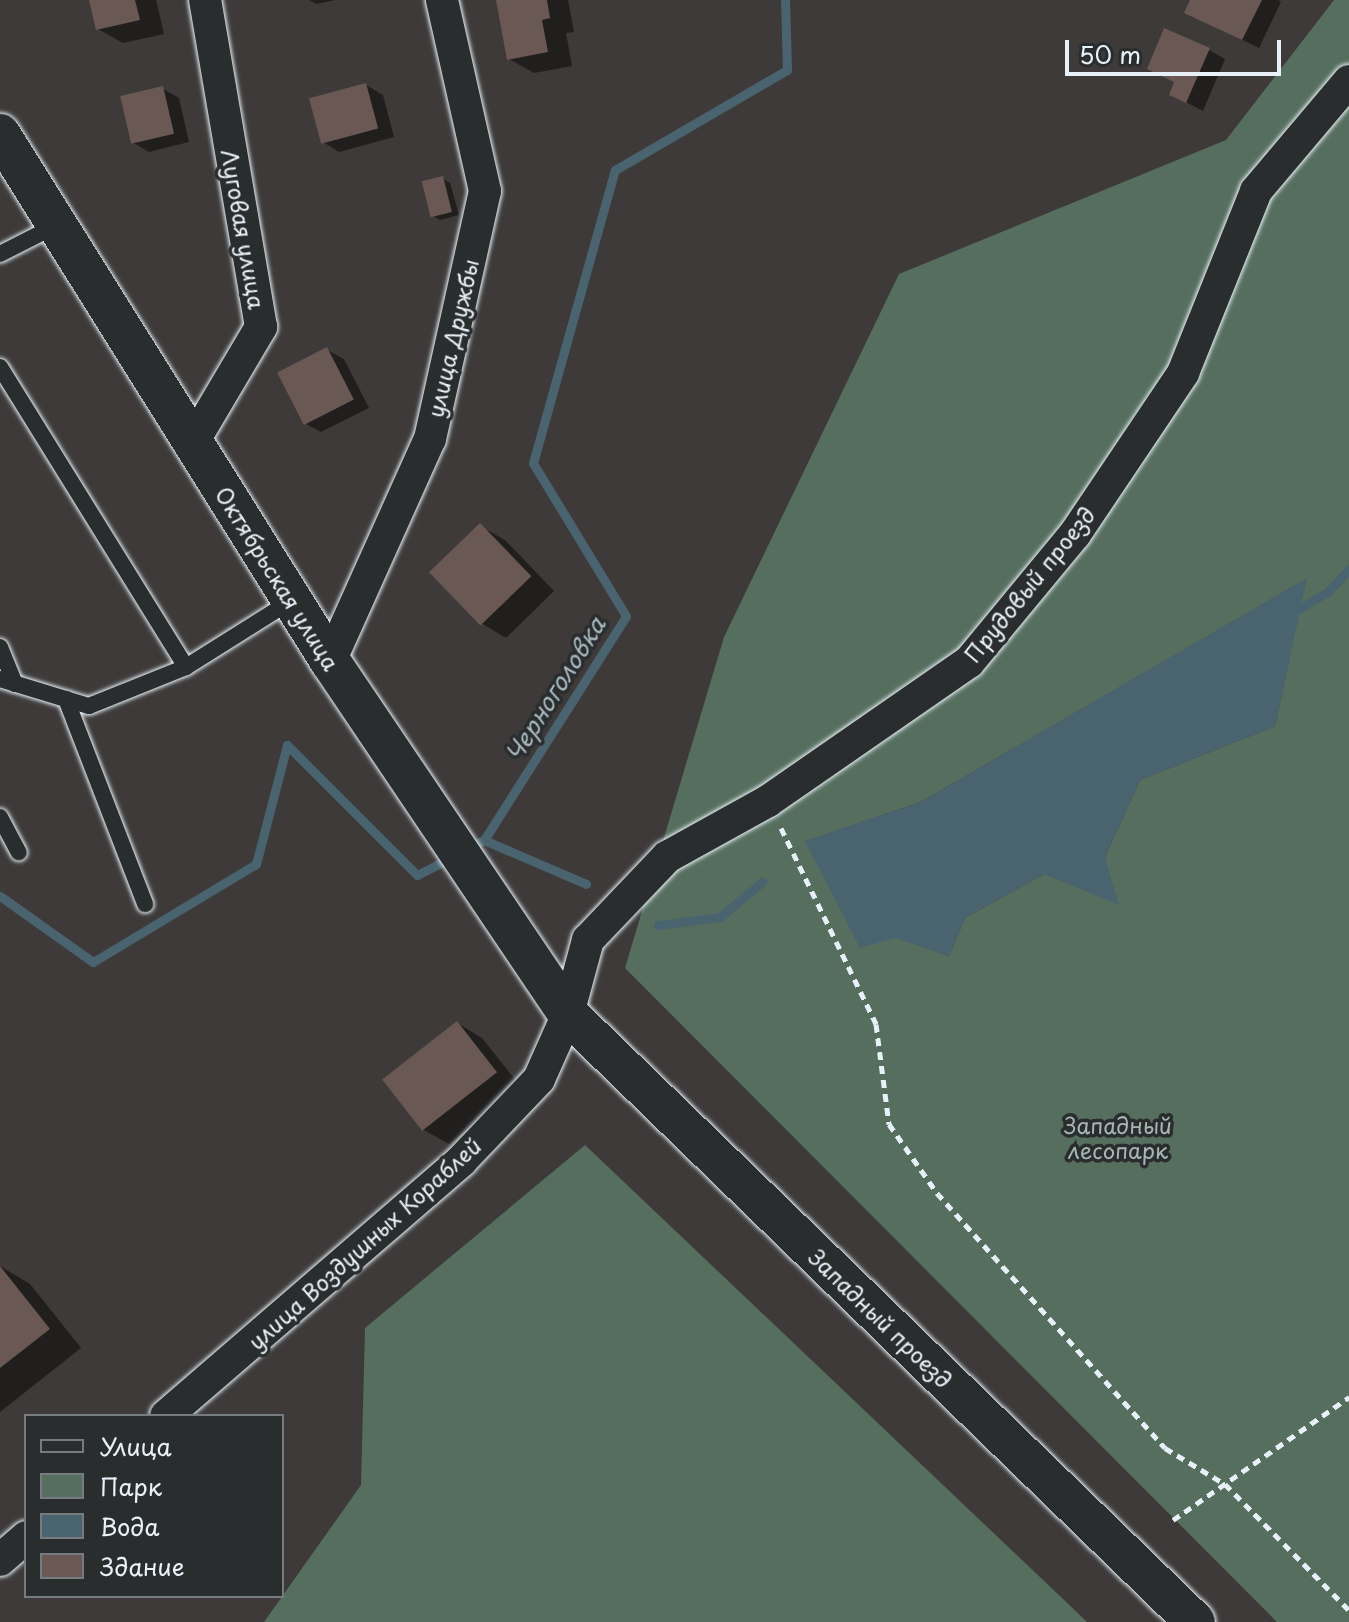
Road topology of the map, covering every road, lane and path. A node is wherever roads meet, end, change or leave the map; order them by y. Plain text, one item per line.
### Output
1 (205, 0) edge
2 (442, 0) edge
3 (1349, 81) edge
4 (0, 134) edge
5 (57, 225) junction
6 (0, 254) edge
7 (0, 367) edge
8 (193, 442) junction
9 (292, 600) junction
10 (0, 647) edge
11 (330, 661) junction
12 (186, 667) junction
13 (8, 682) edge
14 (66, 699) junction
15 (768, 801) junction
16 (0, 817) edge
17 (19, 852) dead end
18 (145, 904) dead end
19 (568, 1014) junction
20 (1349, 1397) edge
21 (168, 1414) edge
22 (1225, 1484) junction
23 (1173, 1520) dead end
24 (24, 1539) edge
25 (0, 1560) edge
26 (1349, 1610) edge
27 (1195, 1622) edge

1 - 8 street, Луговая улица
2 - 11 street, улица Дружбы
3 - 15 street, Прудовый проезд
4 - 5 street, Октябрьская улица
5 - 6 lane
5 - 8 street, Октябрьская улица
7 - 12 lane
8 - 9 street, Октябрьская улица
9 - 11 street, Октябрьская улица
9 - 12 lane
10 - 13 lane
11 - 19 street, Октябрьская улица
12 - 14 lane
13 - 14 lane
14 - 18 lane
15 - 19 street, Прудовый проезд
15 - 22 path
16 - 17 lane
19 - 21 street, улица Воздушных Кораблей
19 - 27 street, Западный проезд
20 - 22 path
22 - 23 path
22 - 26 path
24 - 25 street

